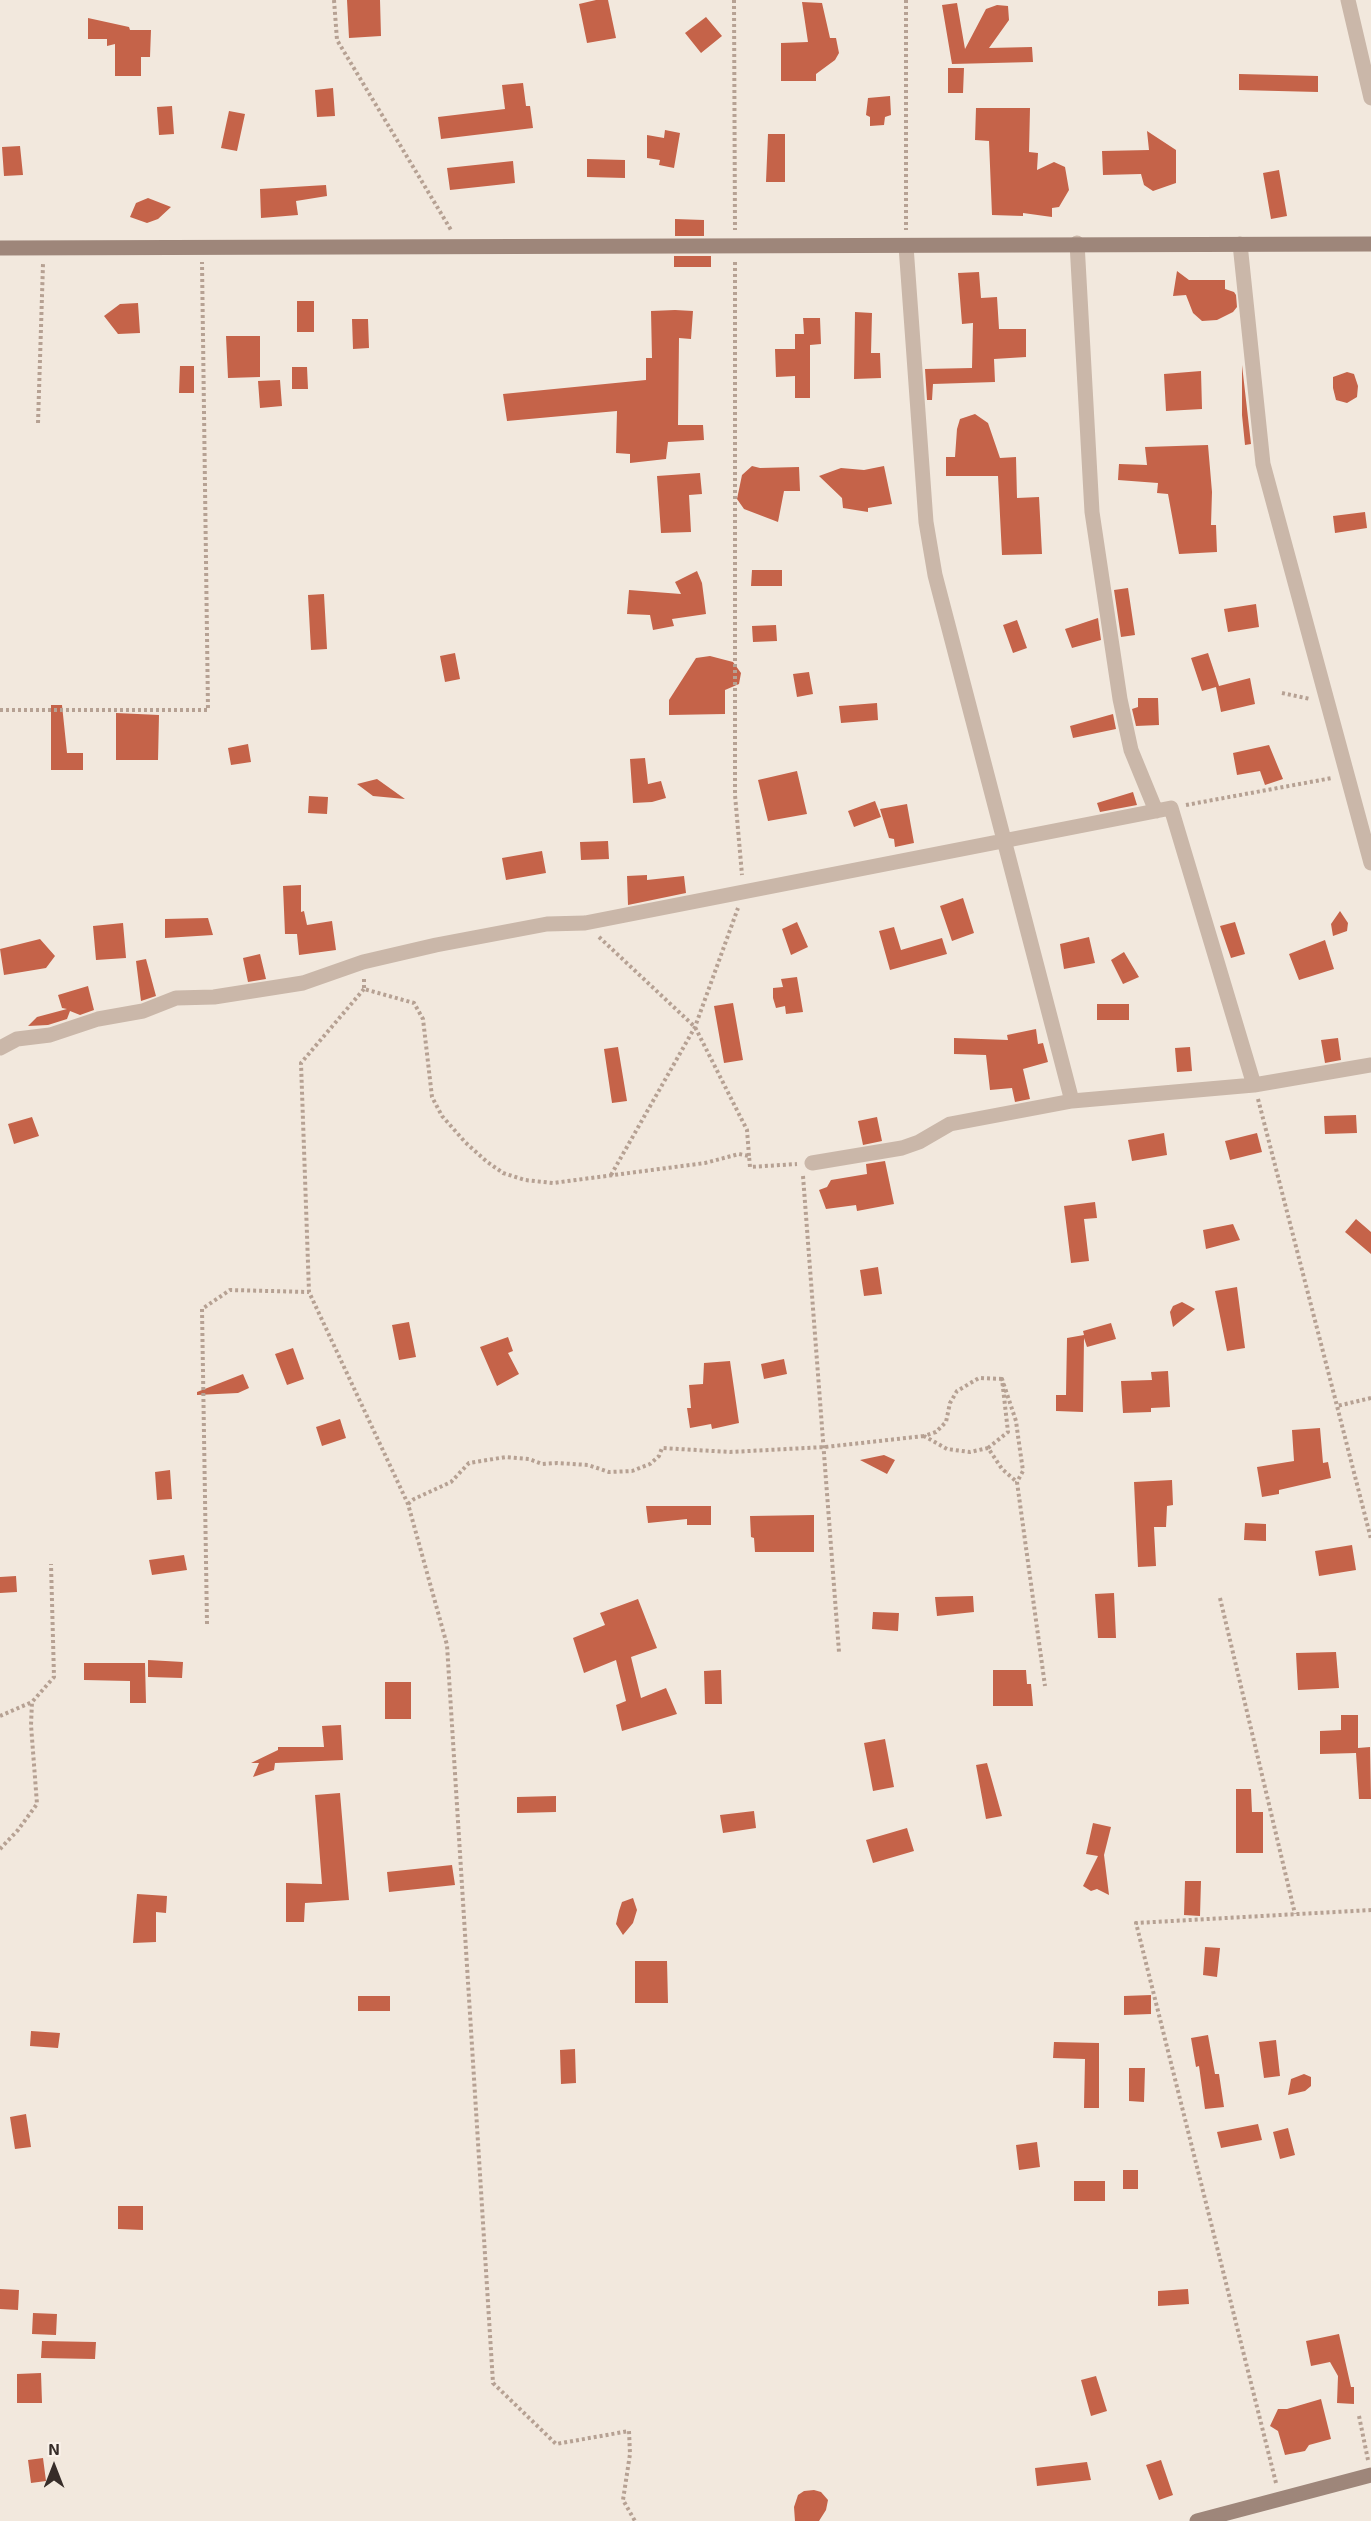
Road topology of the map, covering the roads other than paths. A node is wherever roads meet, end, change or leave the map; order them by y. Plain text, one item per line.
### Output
1 (1348, 0) edge
2 (1371, 98) edge
3 (1077, 243) junction
4 (1240, 244) junction
5 (1371, 244) edge
6 (906, 246) junction
7 (0, 248) edge
8 (1164, 809) junction
9 (1004, 841) junction
10 (1371, 863) edge
11 (0, 1048) edge
12 (1371, 1065) edge
13 (1254, 1085) junction
14 (1072, 1101) junction
15 (807, 1163) road end
16 (1370, 2469) edge
17 (1197, 2521) edge

1 - 2 street
3 - 4 street
3 - 6 street
3 - 8 street
4 - 5 street
4 - 10 street
6 - 7 street
6 - 9 street
8 - 9 street
8 - 13 street
9 - 11 street
9 - 14 street
12 - 13 street
13 - 14 street
14 - 15 street
16 - 17 street

